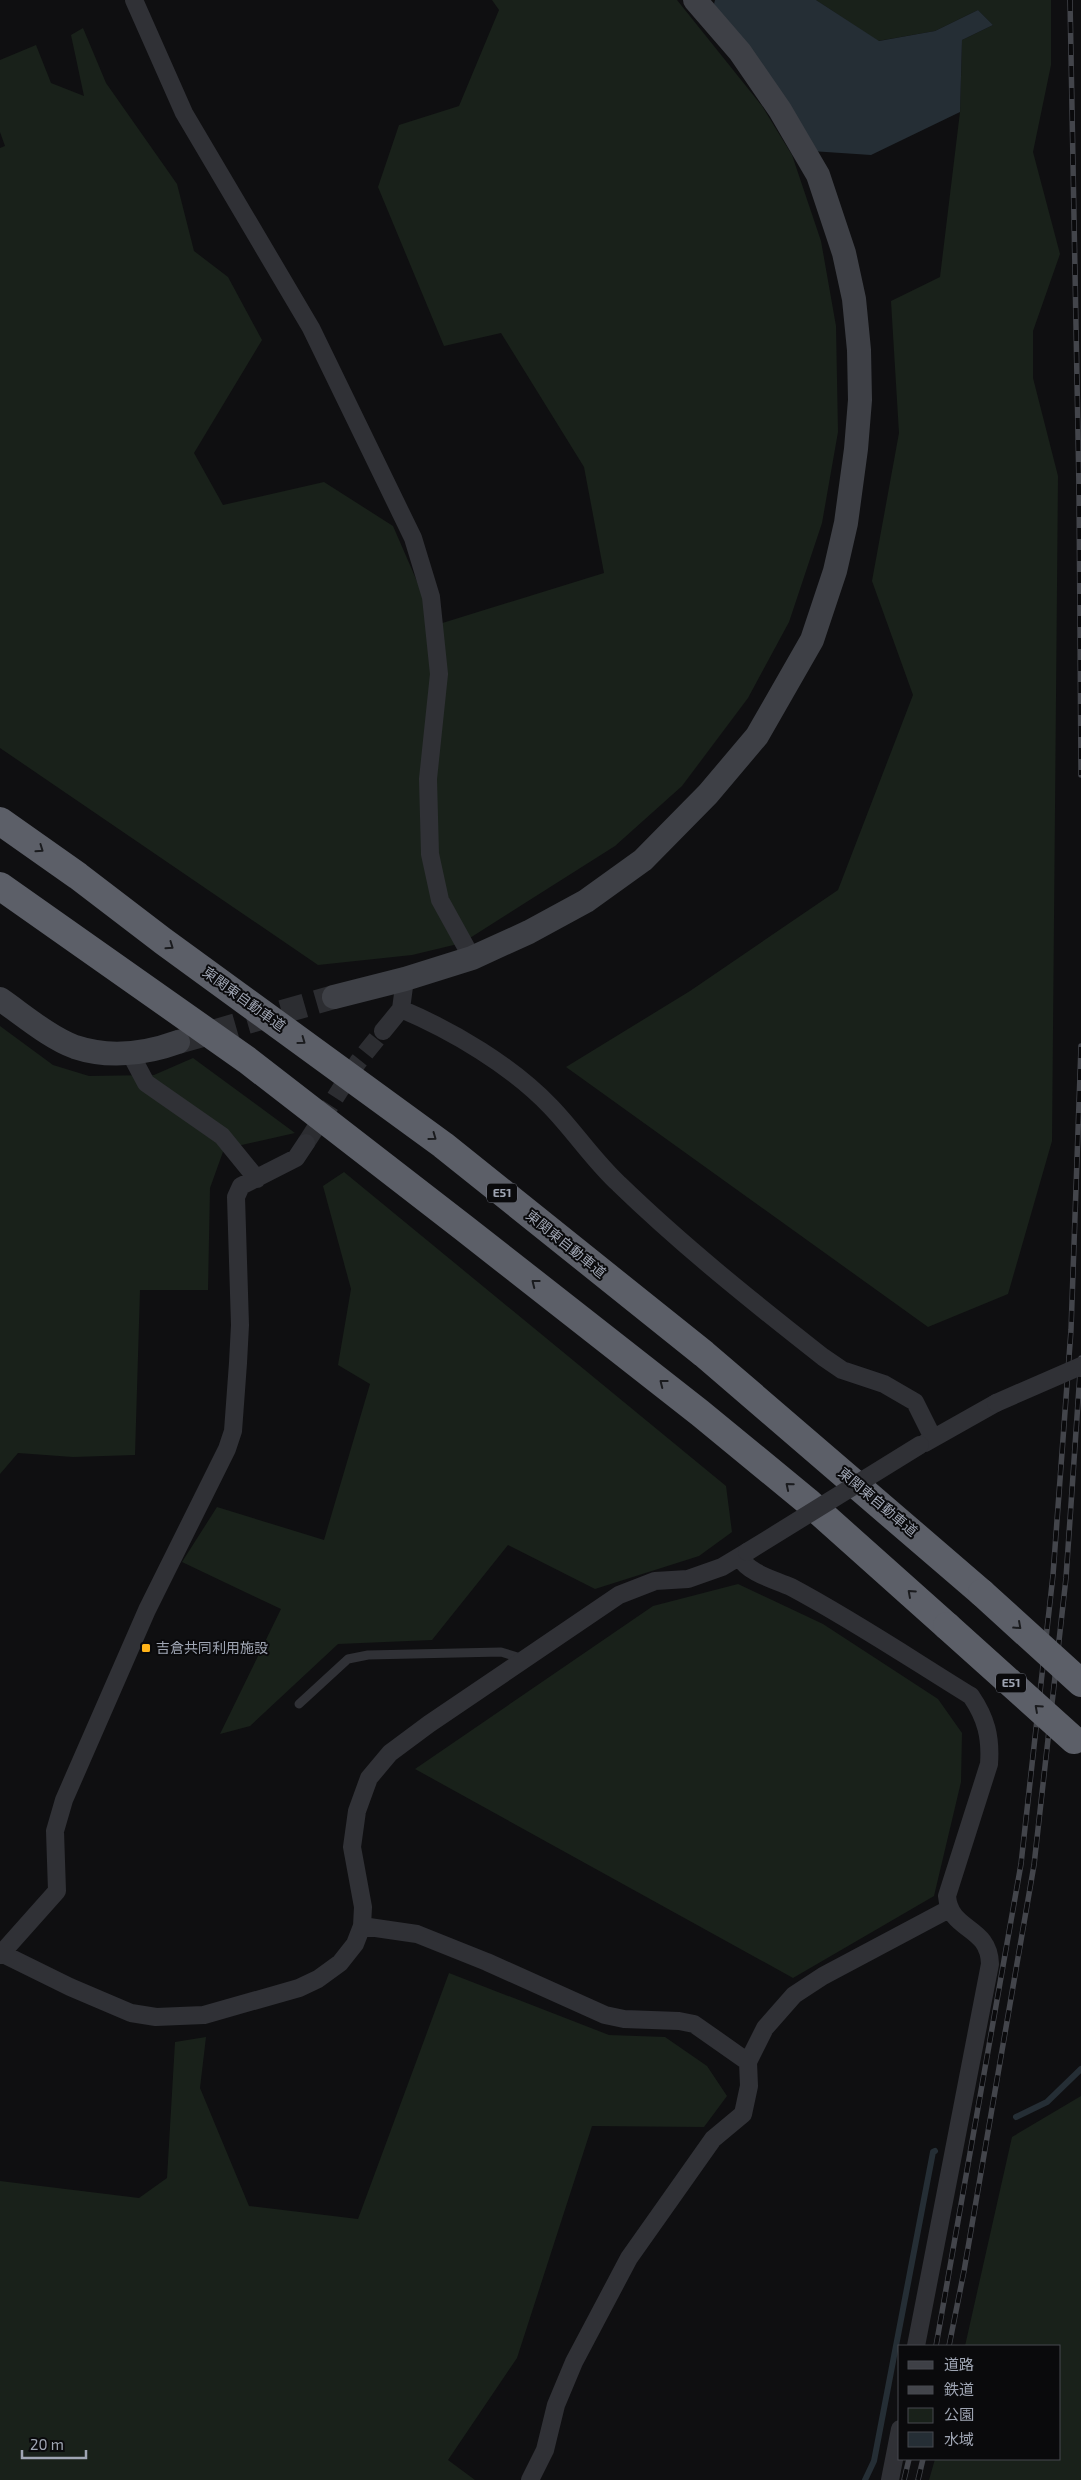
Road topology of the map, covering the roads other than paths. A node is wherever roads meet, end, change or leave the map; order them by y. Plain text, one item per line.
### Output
1 (134, 0) edge
2 (695, 0) edge
3 (0, 821) edge
4 (0, 886) edge
5 (472, 958) junction
6 (404, 979) junction
7 (334, 997) tunnel mouth
8 (0, 999) edge
9 (400, 1009) junction
10 (383, 1031) tunnel mouth
11 (178, 1042) tunnel mouth
12 (130, 1053) junction
13 (306, 1143) tunnel mouth
14 (257, 1179) junction
15 (1081, 1366) edge
16 (927, 1442) junction
17 (743, 1555) junction
18 (524, 1659) junction
19 (1081, 1683) edge
20 (299, 1704) dead end
21 (1078, 1744) edge
22 (948, 1909) junction
23 (362, 1926) junction
24 (1, 1954) edge
25 (748, 2062) junction
26 (916, 2345) edge
27 (898, 2439) edge
28 (530, 2480) edge
29 (890, 2480) edge

1 - 5 street
2 - 5 street
3 -> 19 highway, 東関東自動車道 / E51, bridge
21 -> 4 highway, E51, bridge
5 - 6 street
6 - 7 street
6 - 9 street
8 - 12 street
9 - 10 street
9 - 16 street
11 - 12 street
12 - 14 street
13 - 14 street
14 - 24 street
15 - 16 street, bridge
16 - 17 street, bridge
17 - 18 street
17 - 22 street
18 - 20 lane
18 - 23 street
22 - 25 street
22 - 26 street
23 - 24 street
23 - 25 street
25 - 28 street
27 - 29 street

